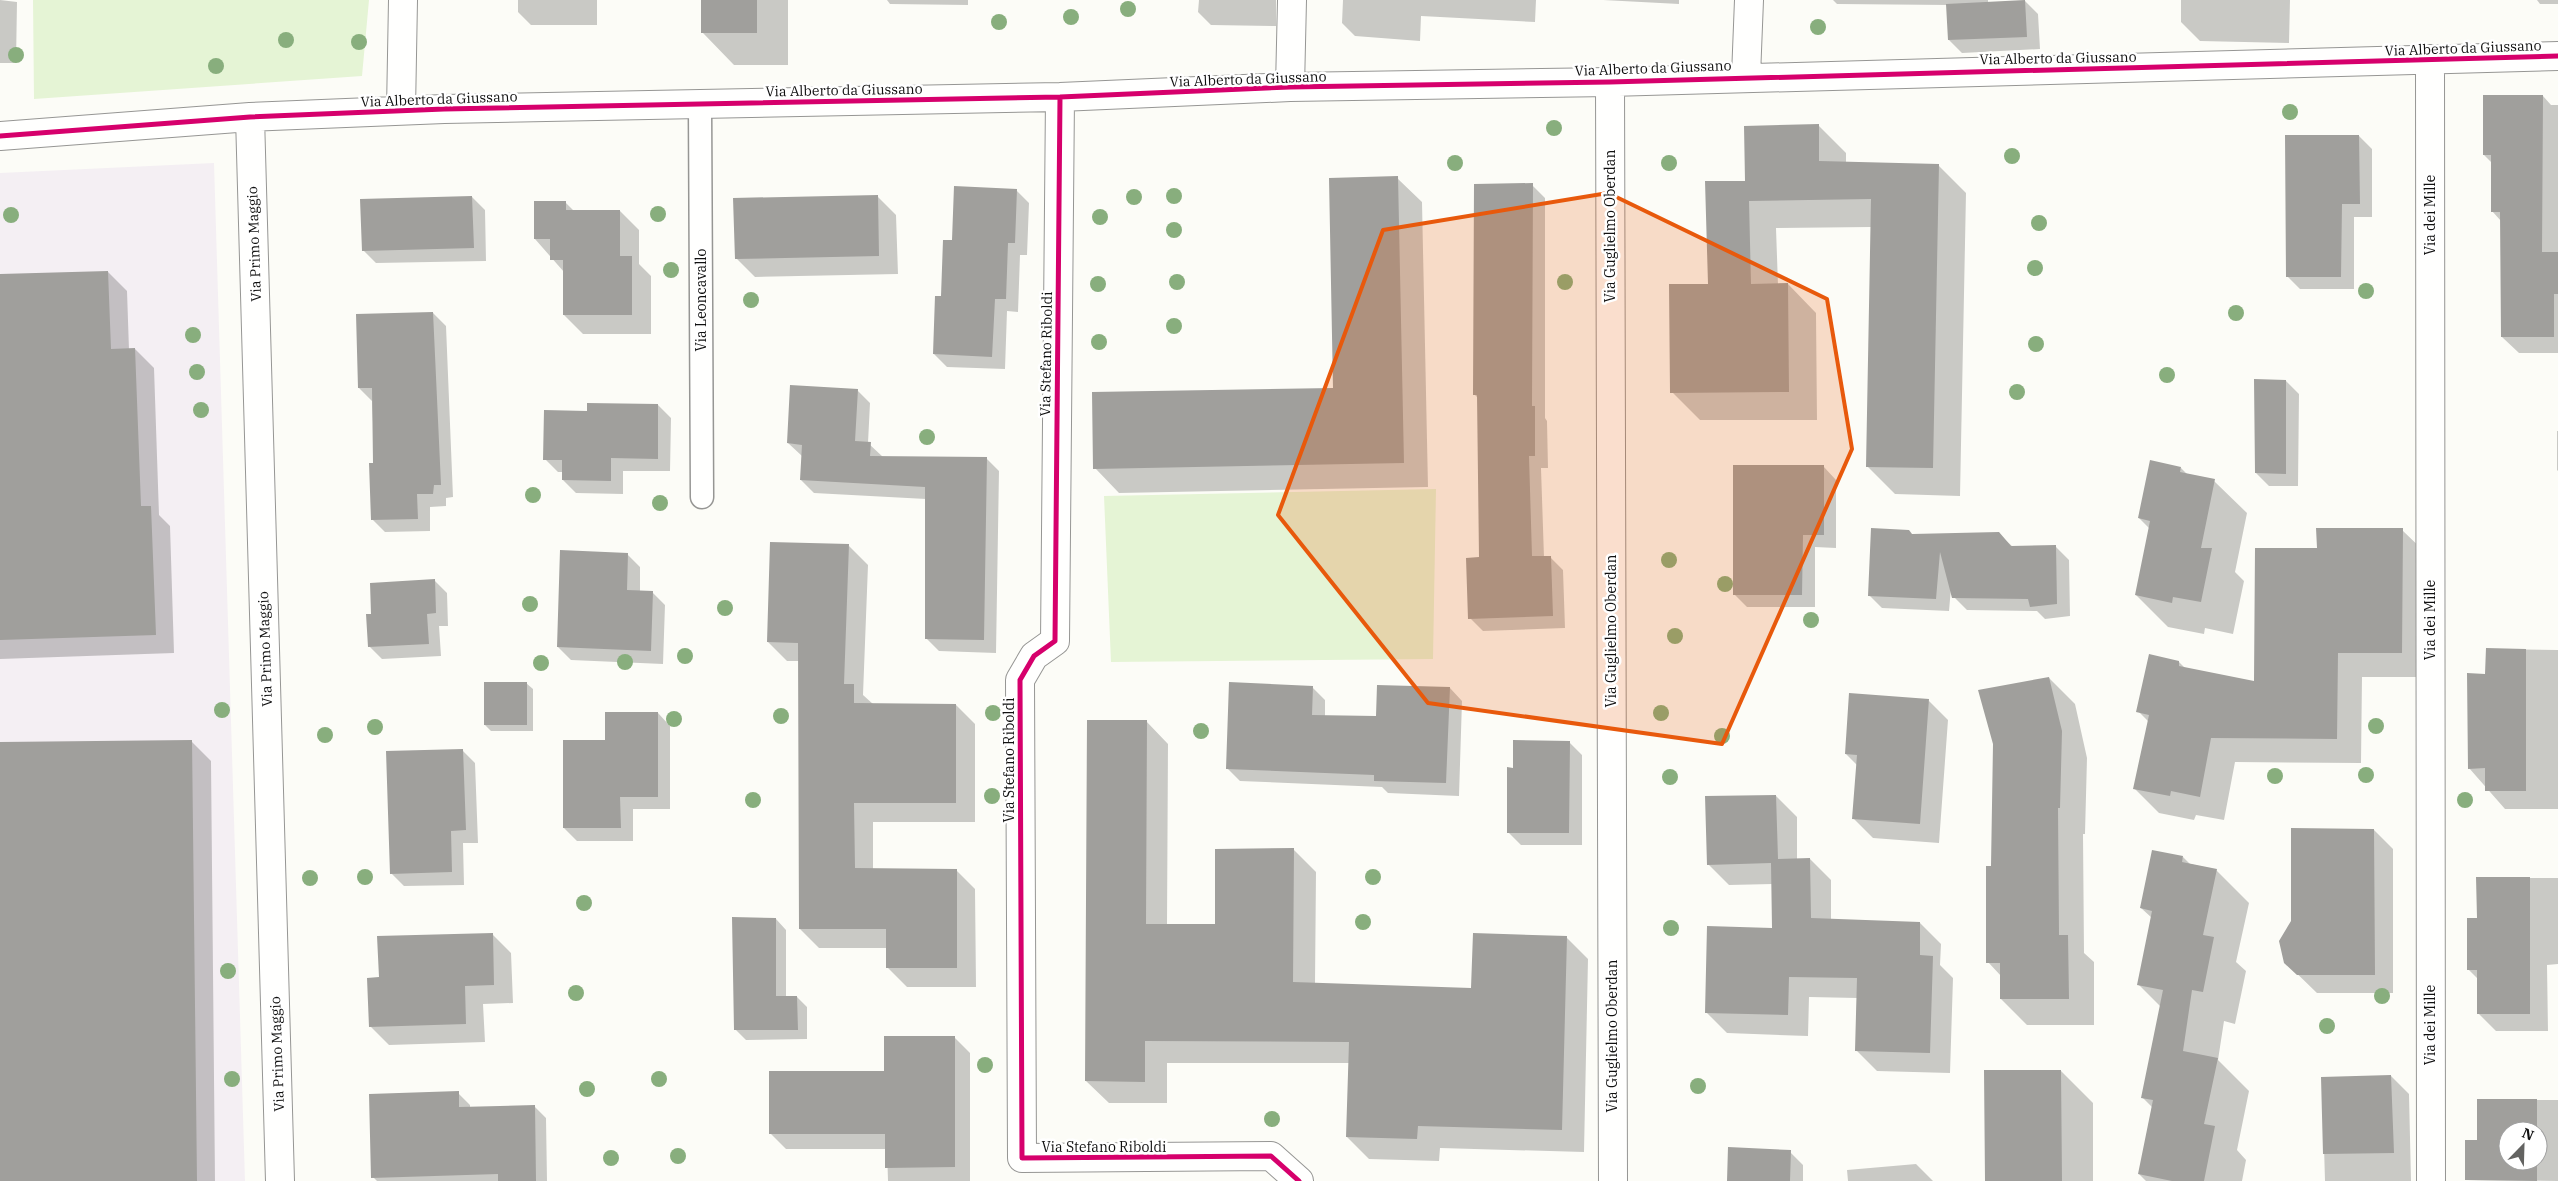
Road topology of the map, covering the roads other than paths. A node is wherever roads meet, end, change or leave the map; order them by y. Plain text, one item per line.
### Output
1 (403, 0) edge
2 (1292, 0) edge
3 (1749, 0) edge
4 (2558, 56) edge
5 (2430, 59) junction
6 (1746, 76) junction
7 (1610, 82) junction
8 (1290, 88) junction
9 (1060, 97) junction
10 (700, 104) junction
11 (401, 110) junction
12 (250, 117) junction
13 (0, 136) edge
14 (702, 497) dead end
15 (1139, 1170) edge
16 (280, 1181) edge
17 (1299, 1181) edge
18 (1613, 1181) edge
19 (2430, 1181) edge

1 - 11 street
2 - 8 street
3 - 6 street
4 - 5 street, Via Alberto da Giussano
5 - 6 street, Via Alberto da Giussano
5 - 19 street, Via dei Mille
6 - 7 street, Via Alberto da Giussano
7 - 8 street, Via Alberto da Giussano
7 - 18 street, Via Guglielmo Oberdan
8 - 9 street, Via Alberto da Giussano
9 - 10 street, Via Alberto da Giussano
9 - 15 street, Via Stefano Riboldi
10 - 11 street, Via Alberto da Giussano
10 - 14 lane, Via Leoncavallo
11 - 12 street, Via Alberto da Giussano
12 - 13 street, Via Alberto da Giussano
12 - 16 street, Via Primo Maggio
15 - 17 street, Via Stefano Riboldi

